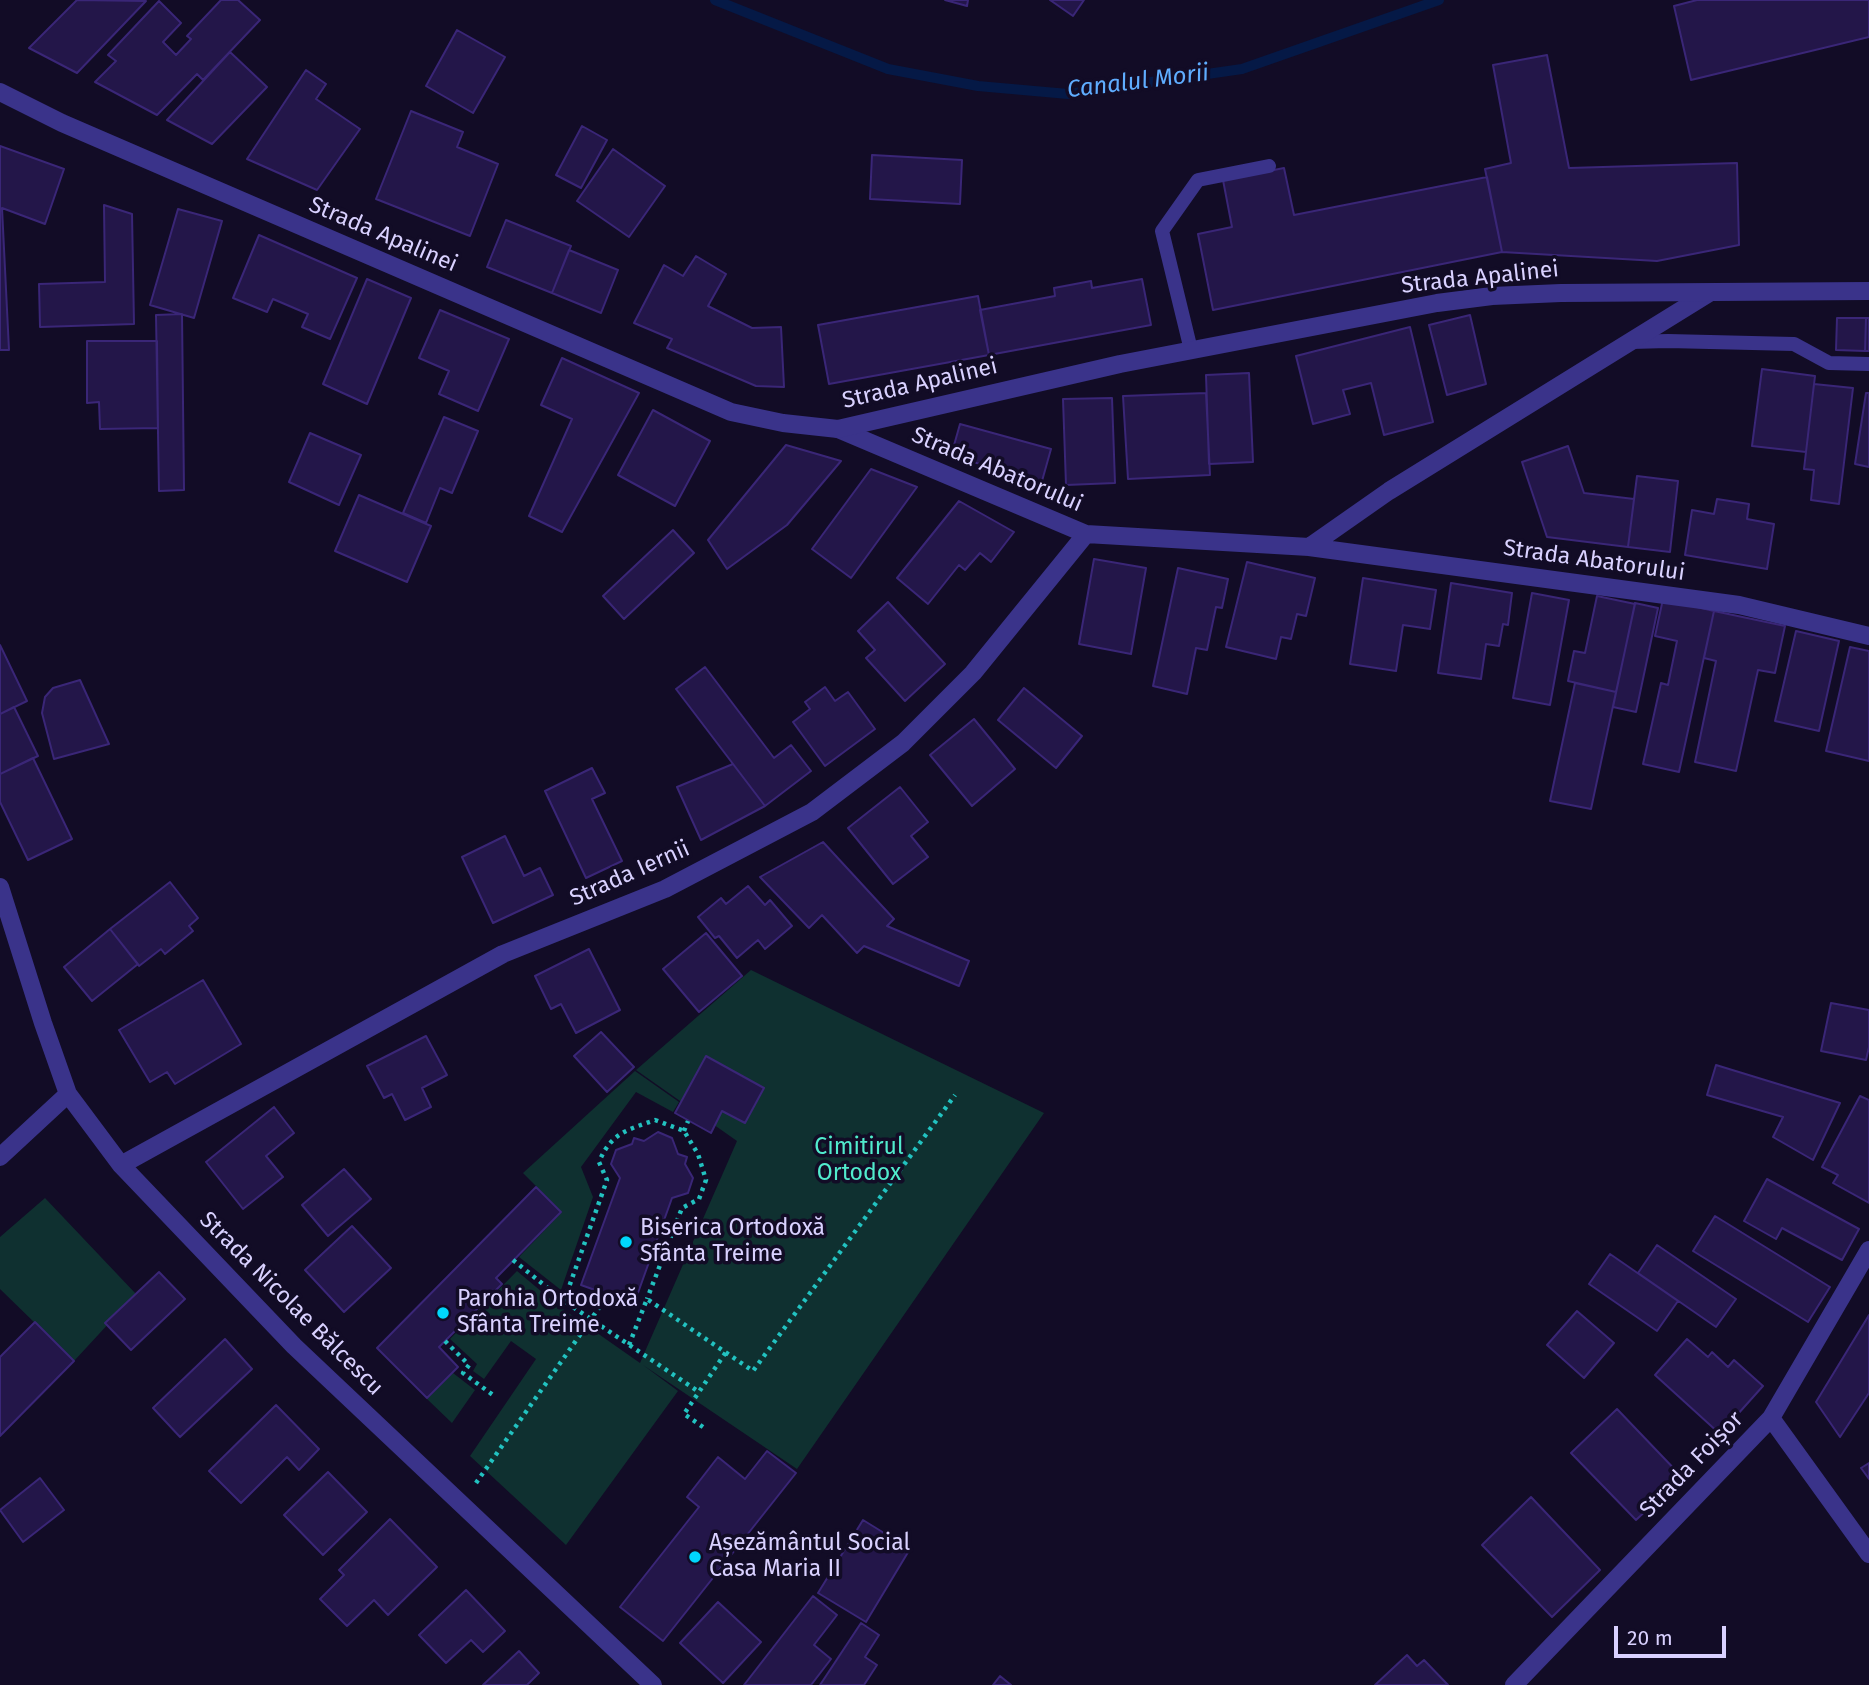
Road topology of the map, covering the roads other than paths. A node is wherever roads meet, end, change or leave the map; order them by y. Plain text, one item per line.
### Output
1 (0, 92) edge
2 (1269, 166) dead end
3 (1869, 291) edge
4 (1709, 293) junction
5 (1626, 343) junction
6 (1191, 350) junction
7 (1869, 364) edge
8 (838, 429) junction
9 (1086, 534) junction
10 (1309, 547) junction
11 (1869, 636) edge
12 (0, 887) edge
13 (68, 1094) junction
14 (0, 1157) edge
15 (121, 1165) junction
16 (1869, 1251) edge
17 (1771, 1418) junction
18 (1869, 1554) edge
19 (653, 1685) edge
20 (1514, 1685) edge

1 - 8 street, Strada Apalinei
2 - 6 lane
3 - 4 street, Strada Apalinei
4 - 5 street
4 - 6 street, Strada Apalinei
5 - 7 lane
5 - 10 street
6 - 8 street, Strada Apalinei
8 - 9 street, Strada Abatorului
9 - 10 street, Strada Abatorului
9 - 15 street, Strada Iernii
10 - 11 street, Strada Abatorului
12 - 13 street, Strada Nicolae Bălcescu
13 - 14 street
13 - 15 street, Strada Nicolae Bălcescu
15 - 19 street, Strada Nicolae Bălcescu
16 - 17 street, Strada Foișor
17 - 18 street
17 - 20 street, Strada Foișor

